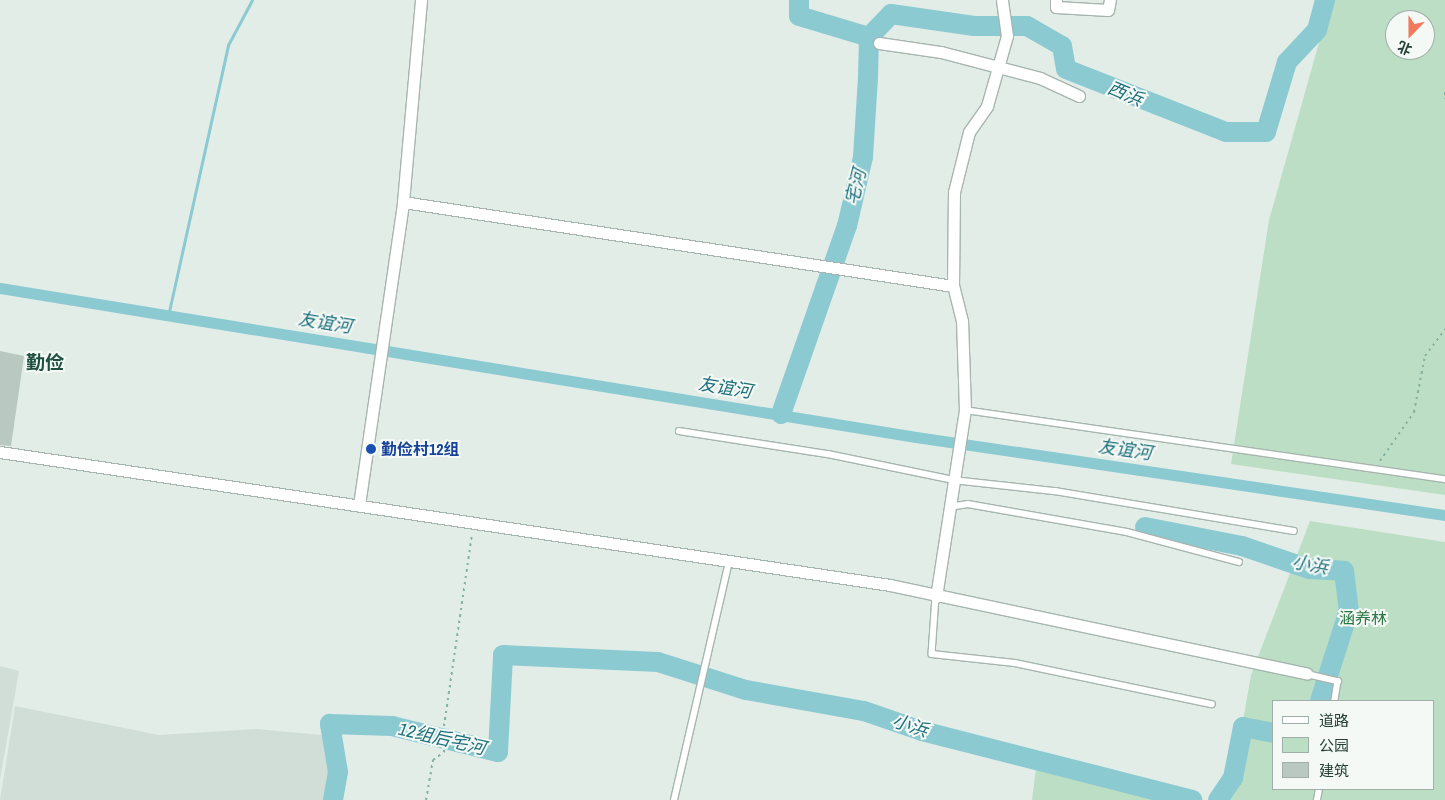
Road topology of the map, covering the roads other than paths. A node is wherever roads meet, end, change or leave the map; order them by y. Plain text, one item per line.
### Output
1 (421, 0) edge
2 (1002, 0) edge
3 (1056, 0) edge
4 (1110, 0) edge
5 (879, 43) dead end
6 (995, 70) junction
7 (1079, 96) dead end
8 (403, 202) junction
9 (953, 286) junction
10 (965, 410) junction
11 (679, 432) dead end
12 (0, 452) edge
13 (954, 476) junction
14 (1445, 479) edge
15 (360, 505) junction
16 (949, 507) junction
17 (1294, 531) dead end
18 (730, 561) junction
19 (1239, 562) dead end
20 (936, 597) junction
21 (1307, 674) joint
22 (1335, 700) edge
23 (1212, 704) dead end
24 (674, 800) edge

1 - 8 street
2 - 6 street
3 - 4 street
5 - 6 street
6 - 7 street
6 - 9 street
8 - 9 street
8 - 15 street
9 - 10 street
10 - 13 street
10 - 14 lane
11 - 13 lane
12 - 15 street
13 - 16 street
13 - 17 lane
15 - 18 street
16 - 19 lane
16 - 20 street
18 - 20 street
18 - 24 lane
20 - 21 street
20 - 23 lane
21 - 22 lane

